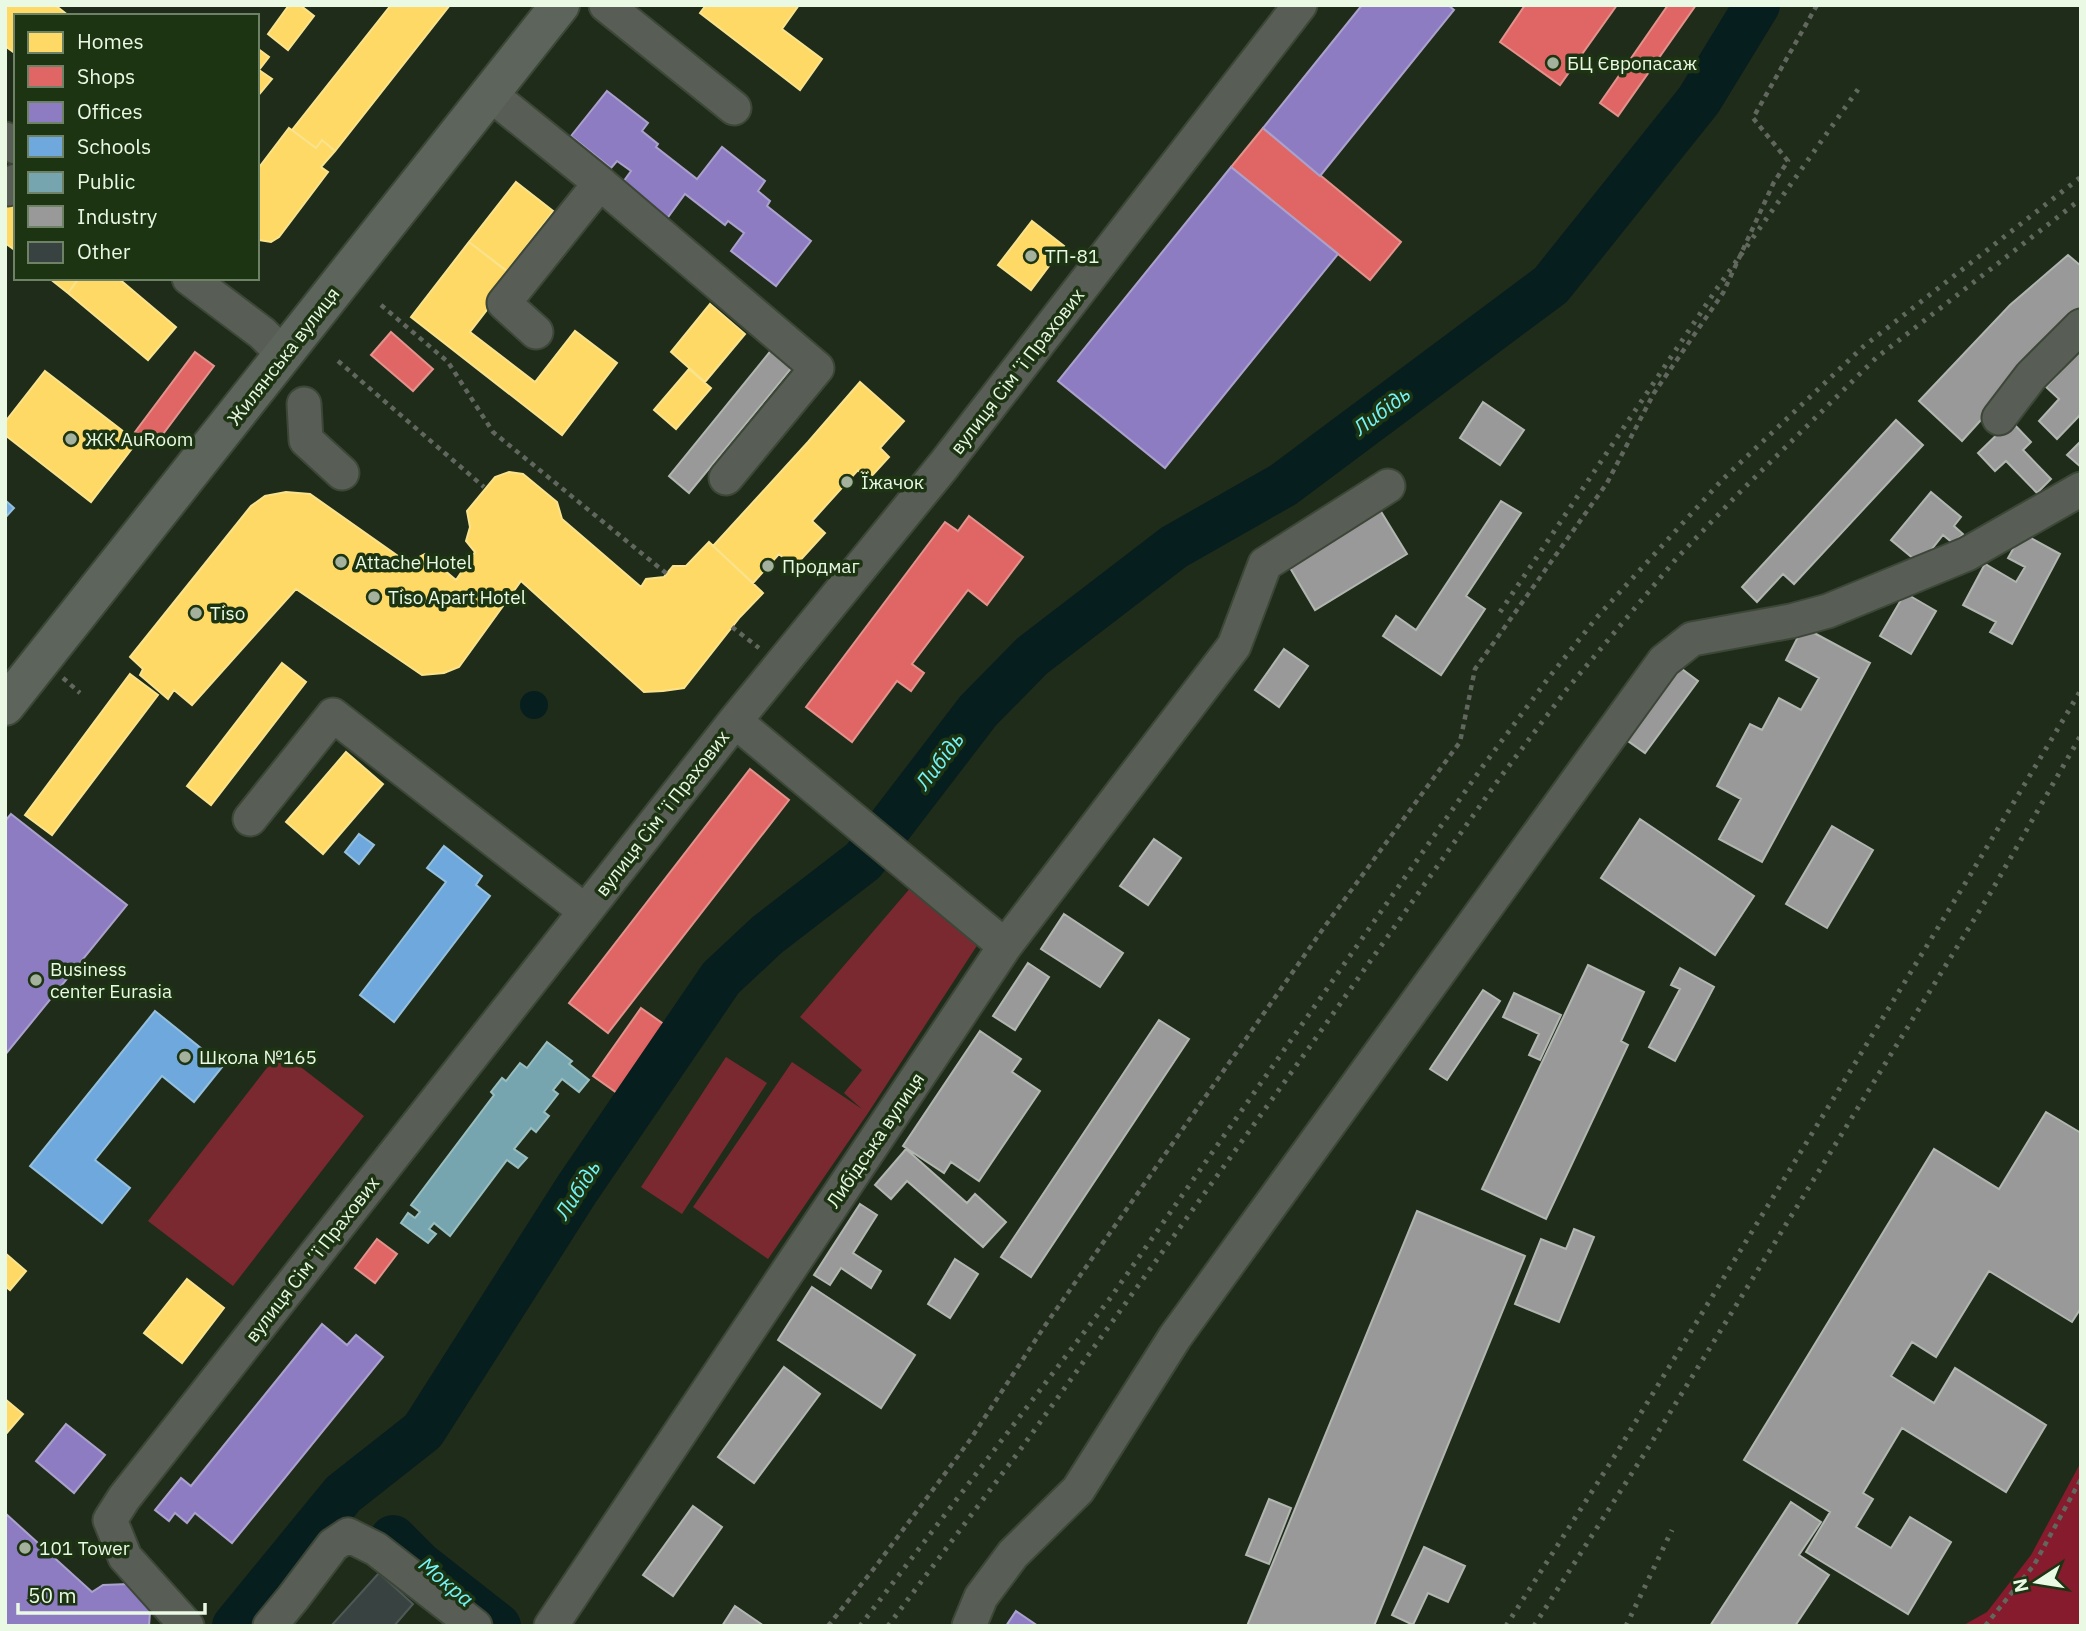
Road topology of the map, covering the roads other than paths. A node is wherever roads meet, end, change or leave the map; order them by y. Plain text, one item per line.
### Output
1 (561, 5) edge
2 (606, 5) edge
3 (1300, 5) edge
4 (490, 94) junction
5 (734, 108) dead end
6 (600, 183) junction
7 (192, 280) edge
8 (2081, 326) edge
9 (536, 332) dead end
10 (284, 355) junction
11 (304, 404) dead end
12 (2000, 418) dead end
13 (342, 473) dead end
14 (726, 478) dead end
15 (1388, 486) dead end
16 (2081, 489) edge
17 (5, 706) edge
18 (735, 721) junction
19 (250, 819) dead end
20 (585, 911) junction
21 (1004, 946) junction
22 (187, 1626) edge
23 (270, 1626) edge
24 (475, 1626) edge
25 (551, 1626) edge
26 (969, 1626) edge

1 - 4 main road, Жилянська вулиця
2 - 5 street
3 - 18 street, вулиця Сімʼї Прахових
4 - 6 street
4 - 10 main road, Жилянська вулиця
6 - 9 street
6 - 14 street
7 - 10 street
8 - 12 street
10 - 17 main road, Жилянська вулиця
11 - 13 street
15 - 21 street, Либідська вулиця
16 - 26 street
18 - 20 street, вулиця Сімʼї Прахових
18 - 21 street
19 - 20 street
20 - 22 street, вулиця Сімʼї Прахових
21 - 25 street, Либідська вулиця
23 - 24 street

